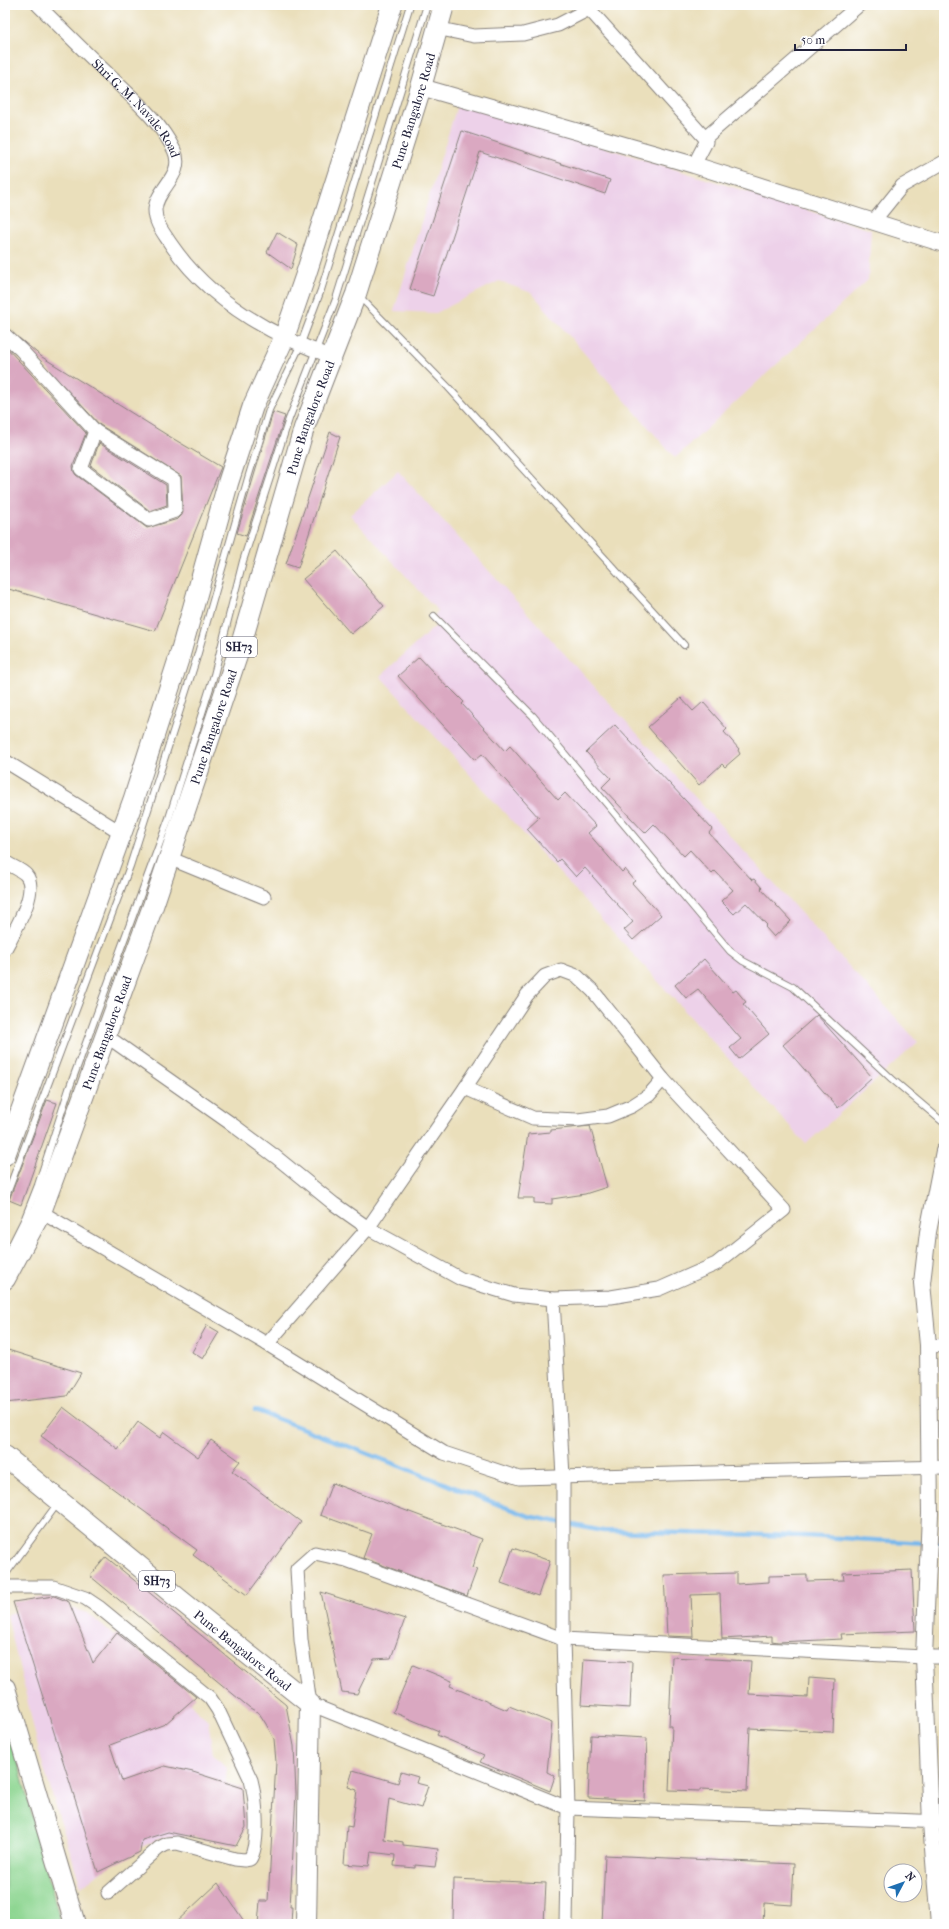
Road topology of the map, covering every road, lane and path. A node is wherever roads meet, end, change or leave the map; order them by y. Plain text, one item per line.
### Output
1 (38, 5) edge
2 (392, 5) edge
3 (410, 5) edge
4 (426, 5) edge
5 (444, 5) edge
6 (859, 5) edge
7 (591, 7) edge
8 (436, 28) junction
9 (421, 87) junction
10 (706, 138) junction
11 (944, 162) edge
12 (694, 165) junction
13 (872, 222) junction
14 (944, 244) edge
15 (356, 294) junction
16 (5, 335) edge
17 (292, 342) junction
18 (324, 354) junction
19 (95, 431) junction
20 (434, 616) dead end
21 (684, 645) dead end
22 (5, 761) edge
23 (122, 833) junction
24 (169, 858) junction
25 (5, 862) edge
26 (264, 897) dead end
27 (5, 949) edge
28 (106, 1035) junction
29 (663, 1079) junction
30 (465, 1088) junction
31 (944, 1123) edge
32 (7, 1141) edge
33 (944, 1151) edge
34 (942, 1171) edge
35 (5, 1199) edge
36 (41, 1212) junction
37 (368, 1228) junction
38 (5, 1258) edge
39 (5, 1279) edge
40 (553, 1299) junction
41 (267, 1344) junction
42 (936, 1345) edge
43 (5, 1456) edge
44 (937, 1467) edge
45 (563, 1476) junction
46 (59, 1501) junction
47 (5, 1575) edge
48 (5, 1587) edge
49 (563, 1639) junction
50 (924, 1657) junction
51 (944, 1657) edge
52 (5, 1688) edge
53 (310, 1704) junction
54 (568, 1808) junction
55 (937, 1822) edge
56 (108, 1893) dead end
57 (75, 1924) edge
58 (306, 1924) edge
59 (566, 1924) edge
60 (939, 1924) edge

1 - 17 street, Shri G. M. Navale Road
2 - 17 main road
3 - 17 lane
4 - 18 lane
5 - 8 main road, Pune Bangalore Road / SH73
6 - 10 street
7 - 8 street
7 - 10 street
8 - 9 main road, Pune Bangalore Road / SH73
9 - 12 street
9 - 15 main road, Pune Bangalore Road / SH73
10 - 12 street
11 - 13 street
12 - 13 street
13 - 14 street
15 - 18 main road, Pune Bangalore Road / SH73
15 - 21 lane
16 - 19 street
17 - 18 street, Shri G. M. Navale Road
17 - 23 main road
17 - 35 lane
18 - 24 main road, Pune Bangalore Road / SH73
18 - 38 lane
19 - 19 street
20 - 31 lane
22 - 23 street
23 - 32 main road
24 - 26 street
24 - 28 main road, Pune Bangalore Road / SH73
25 - 27 street
28 - 36 main road, Pune Bangalore Road / SH73
28 - 37 street
29 - 30 street
29 - 30 street
29 - 40 street
30 - 37 street
33 - 34 street
34 - 42 street
36 - 39 main road, Pune Bangalore Road / SH73
36 - 41 street
37 - 40 street
37 - 41 street
40 - 45 street
41 - 45 street
42 - 44 street
43 - 46 main road, Pune Bangalore Road / SH73
44 - 45 street
44 - 50 street
45 - 49 street
46 - 47 lane
46 - 53 main road, Pune Bangalore Road / SH73
48 - 56 street
49 - 50 street
49 - 53 street
49 - 54 street
50 - 51 street
50 - 55 street
52 - 57 main road
53 - 54 street
53 - 58 main road
54 - 55 street
54 - 59 street
55 - 60 street

